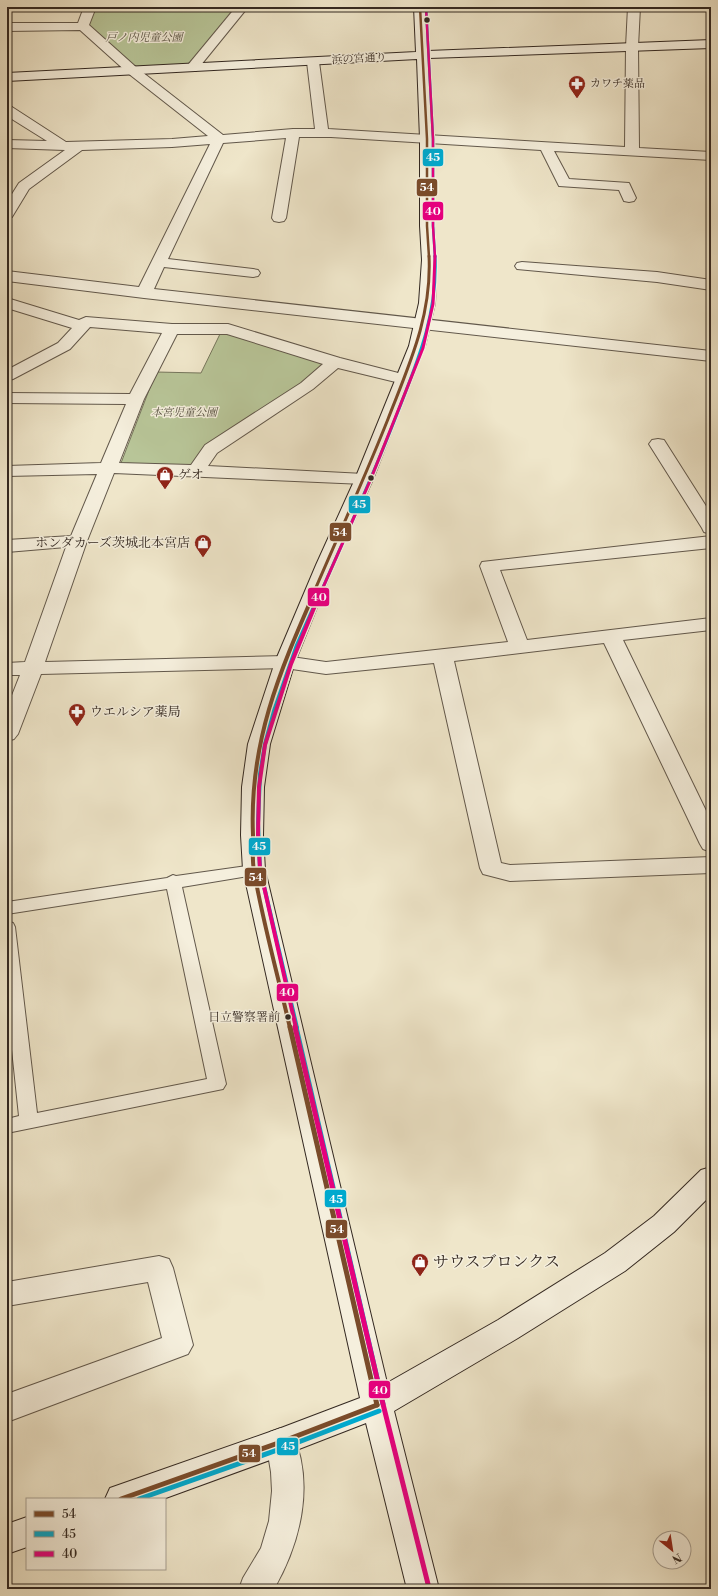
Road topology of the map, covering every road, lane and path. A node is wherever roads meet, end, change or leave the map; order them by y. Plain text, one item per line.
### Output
1 (90, 7) edge
2 (237, 7) edge
3 (420, 7) edge
4 (634, 7) edge
5 (82, 26) junction
6 (7, 27) edge
7 (711, 44) edge
8 (632, 47) junction
9 (423, 55) junction
10 (314, 62) junction
11 (192, 68) junction
12 (133, 71) junction
13 (7, 77) edge
14 (7, 110) edge
15 (293, 133) junction
16 (322, 133) junction
17 (219, 138) junction
18 (427, 139) junction
19 (7, 144) edge
20 (62, 145) junction
21 (79, 146) junction
22 (546, 147) junction
23 (632, 152) junction
24 (711, 156) edge
25 (629, 198) dead end
26 (7, 214) edge
27 (279, 218) dead end
28 (159, 262) junction
29 (522, 266) dead end
30 (253, 273) dead end
31 (7, 276) edge
32 (711, 284) edge
33 (144, 293) junction
34 (192, 298) junction
35 (7, 304) edge
36 (423, 323) junction
37 (82, 326) junction
38 (172, 328) junction
39 (213, 329) junction
40 (711, 356) edge
41 (335, 362) junction
42 (7, 376) edge
43 (404, 379) junction
44 (7, 398) edge
45 (136, 399) junction
46 (658, 444) dead end
47 (108, 468) junction
48 (7, 471) edge
49 (198, 471) junction
50 (364, 479) junction
51 (711, 528) edge
52 (78, 540) junction
53 (711, 542) edge
54 (7, 546) edge
55 (711, 624) edge
56 (611, 636) junction
57 (520, 647) junction
58 (443, 656) junction
59 (284, 662) junction
60 (33, 668) junction
61 (7, 669) edge
62 (7, 734) edge
63 (711, 844) edge
64 (711, 865) edge
65 (254, 870) junction
66 (173, 881) junction
67 (7, 908) edge
68 (7, 927) edge
69 (30, 1122) junction
70 (7, 1126) edge
71 (711, 1178) edge
72 (7, 1294) edge
73 (377, 1405) junction
74 (7, 1408) edge
75 (281, 1442) junction
76 (124, 1498) edge
77 (255, 1589) edge
78 (423, 1589) edge

1 - 5 street
2 - 11 street
3 - 9 street
4 - 8 street
5 - 6 street
5 - 12 street
7 - 8 street, 浜の宮通り
8 - 9 street, 浜の宮通り
8 - 23 street
9 - 10 street, 浜の宮通り
9 - 18 street
10 - 11 street, 浜の宮通り
10 - 16 street
11 - 12 street, 浜の宮通り
12 - 13 street, 浜の宮通り
12 - 17 street
14 - 20 street
15 - 16 street
15 - 17 street
15 - 27 street
16 - 18 street
17 - 21 street
17 - 28 street
18 - 22 street
18 - 36 street
19 - 20 street
20 - 21 street
21 - 26 street
22 - 23 street
22 - 25 street
23 - 24 street
28 - 30 street
28 - 33 street
29 - 32 street
31 - 33 street
33 - 34 street
34 - 36 street
34 - 39 street
35 - 37 street
36 - 40 street
36 - 43 street
37 - 38 street
37 - 42 street
38 - 39 street
38 - 45 street
39 - 41 street
41 - 43 street
41 - 49 street
43 - 50 street
44 - 45 street
45 - 47 street
46 - 51 street
47 - 48 street
47 - 49 street
47 - 52 street
49 - 50 street
50 - 59 street
52 - 54 street
52 - 60 street
53 - 57 street
55 - 56 street
56 - 57 street
56 - 63 street
57 - 58 street
58 - 59 street
58 - 64 street
59 - 60 street
59 - 65 street
60 - 61 street
60 - 62 street
65 - 66 lane
65 - 73 street
66 - 67 lane
66 - 69 lane
68 - 69 lane
69 - 70 lane
71 - 73 street
72 - 74 street
73 - 75 street
73 - 78 street
75 - 76 street
75 - 77 street

